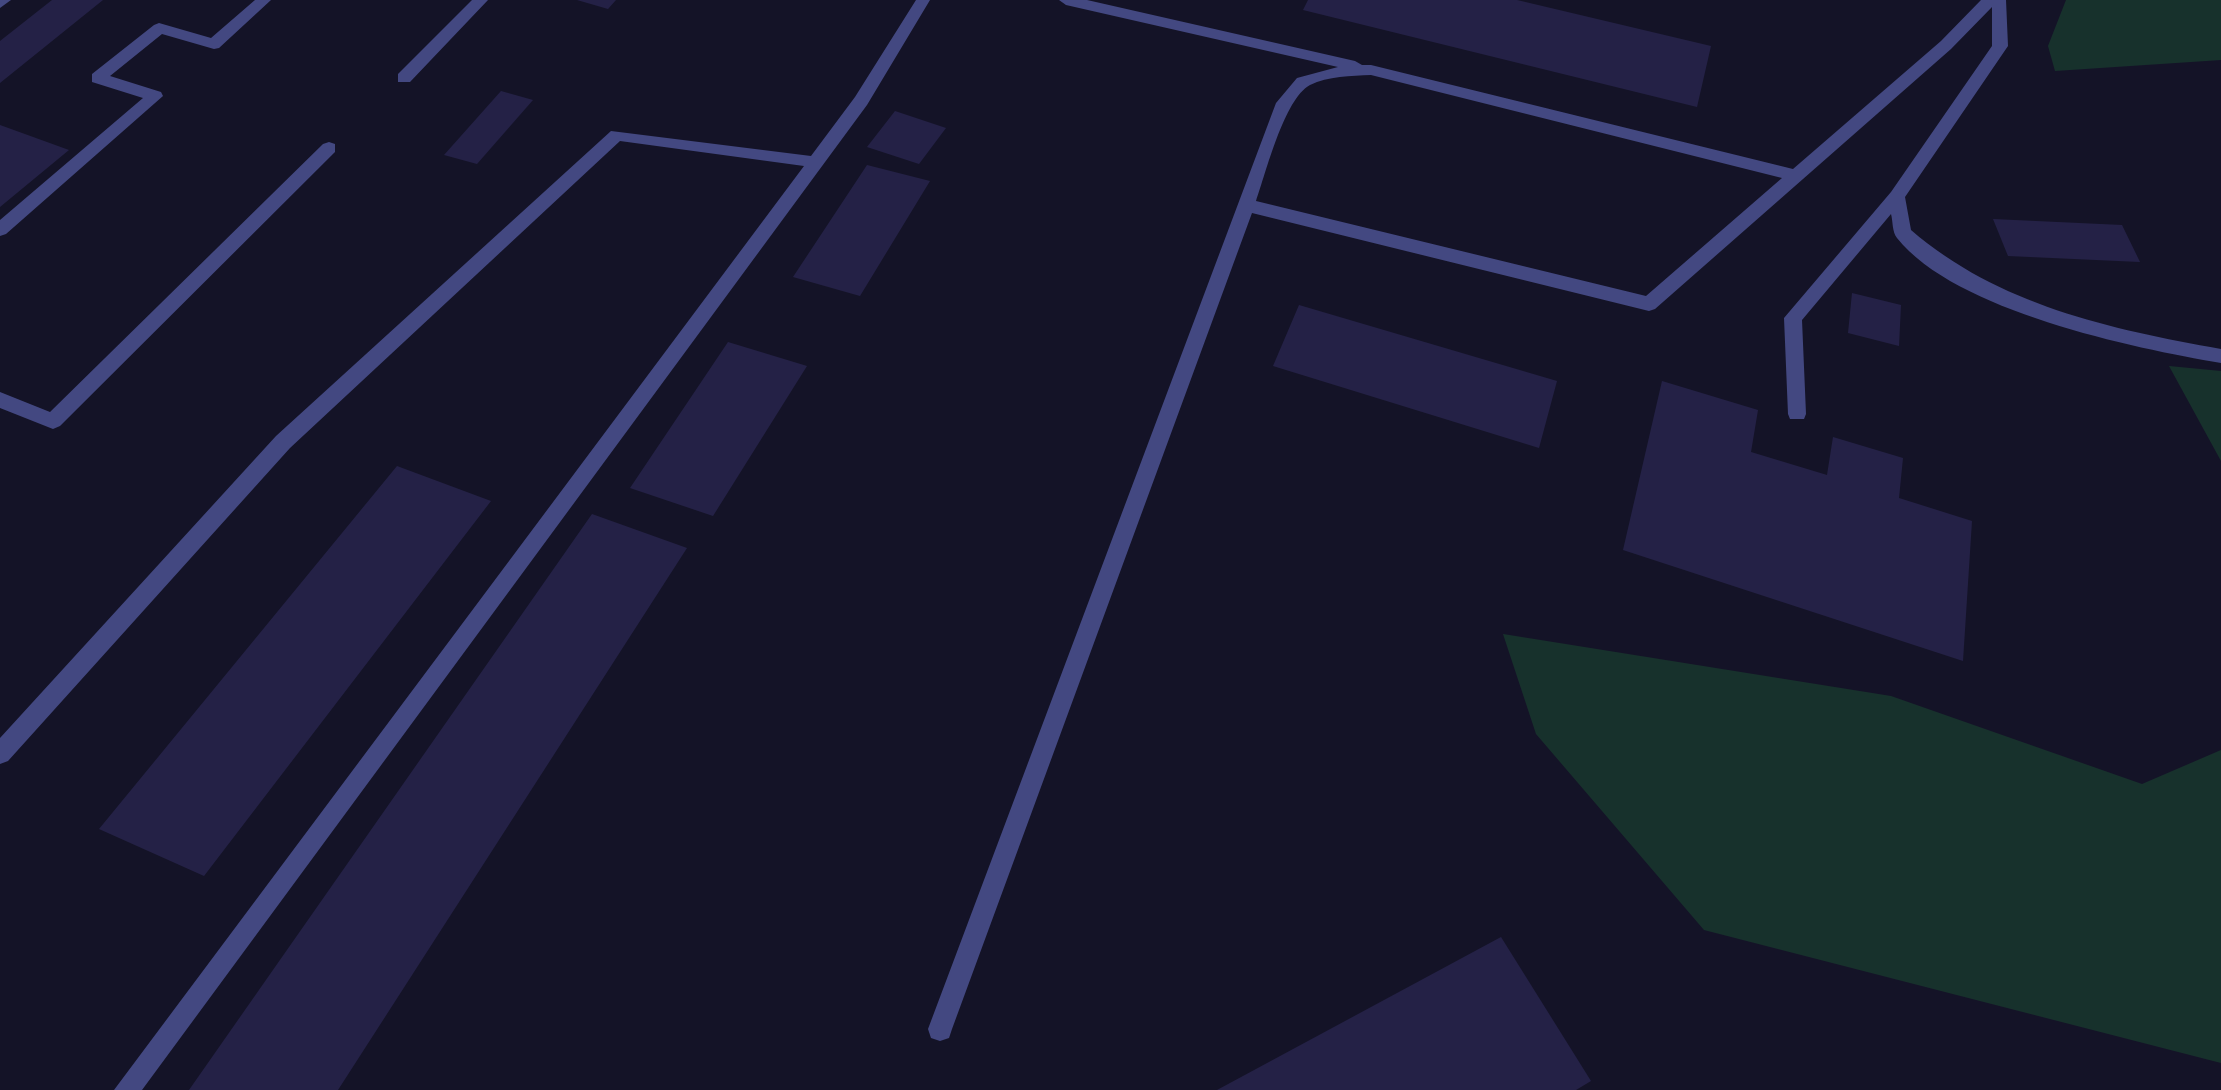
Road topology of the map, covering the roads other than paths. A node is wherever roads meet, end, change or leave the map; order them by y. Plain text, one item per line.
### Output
1 (264, 0) edge
2 (481, 0) edge
3 (923, 0) edge
4 (1066, 0) edge
5 (1990, 0) edge
6 (1999, 0) edge
7 (1371, 70) junction
8 (404, 78) dead end
9 (329, 148) dead end
10 (814, 162) junction
11 (1796, 176) junction
12 (1897, 196) junction
13 (1246, 205) junction
14 (0, 230) edge
15 (2221, 356) edge
16 (0, 400) edge
17 (1797, 414) dead end
18 (0, 754) edge
19 (940, 1029) dead end
20 (127, 1090) edge

1 - 14 lane
2 - 8 lane
3 - 10 lane
4 - 7 lane
5 - 11 lane
6 - 12 lane
7 - 11 lane
7 - 13 lane
9 - 16 lane
10 - 18 lane
10 - 20 lane
11 - 13 lane
12 - 15 lane
12 - 17 lane
13 - 19 lane

